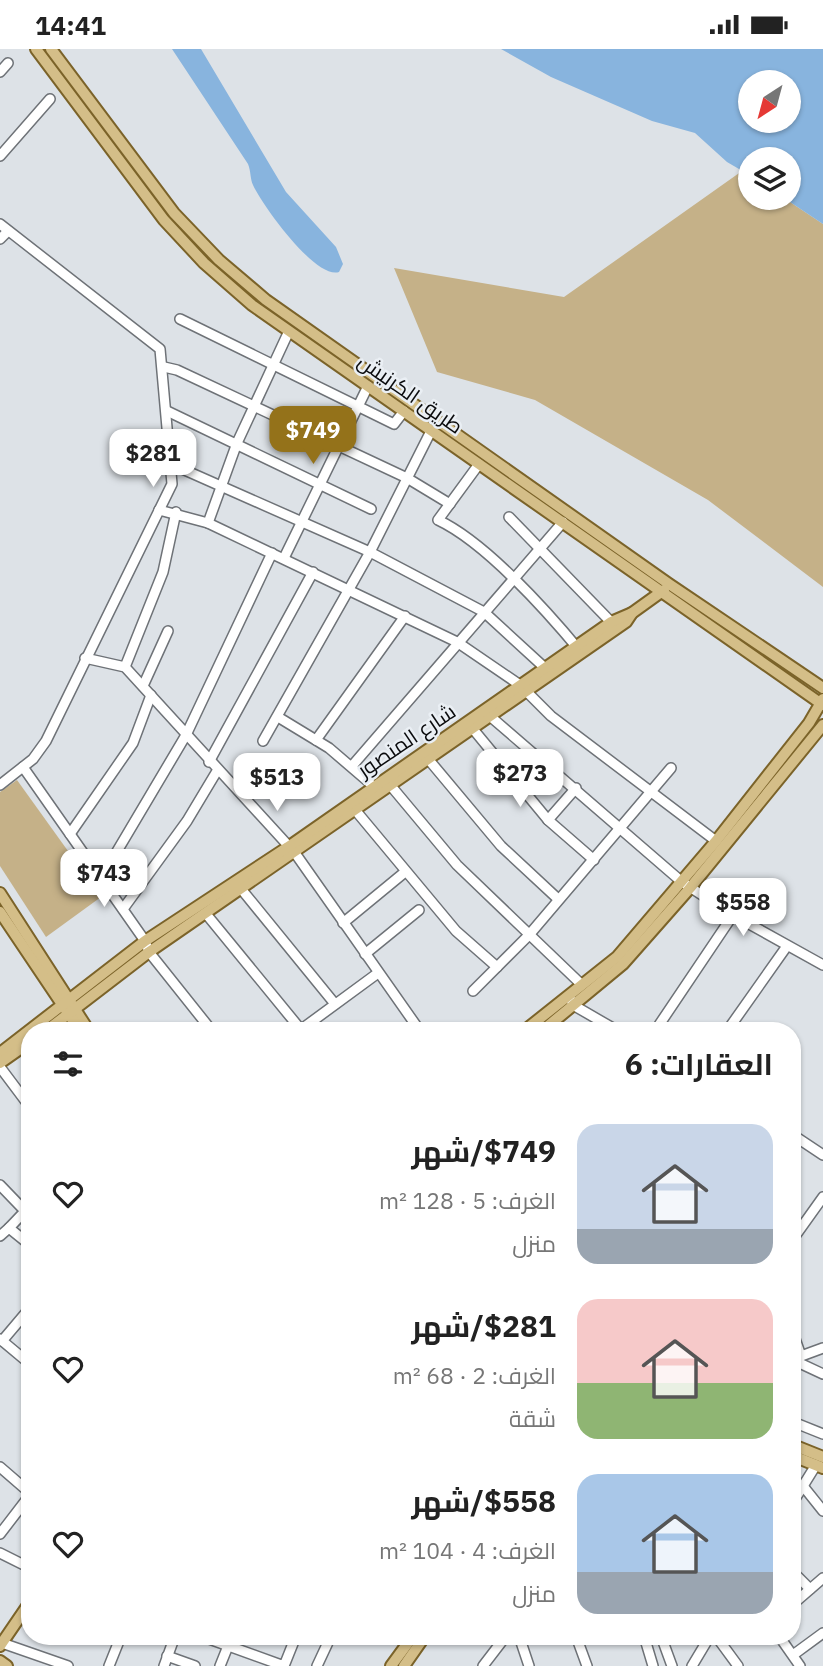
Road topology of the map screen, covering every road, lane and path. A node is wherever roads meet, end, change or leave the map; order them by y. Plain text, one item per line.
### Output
1 (36, 49) edge
2 (51, 49) edge
3 (8, 63) dead end
4 (0, 72) edge
5 (50, 99) dead end
6 (0, 156) edge
7 (0, 224) edge
8 (8, 231) junction
9 (0, 239) edge
10 (180, 319) dead end
11 (289, 331) junction
12 (272, 366) junction
13 (164, 367) junction
14 (368, 386) junction
15 (253, 405) junction
16 (358, 407) junction
17 (167, 411) junction
18 (404, 411) junction
19 (431, 431) junction
20 (237, 443) junction
21 (339, 445) junction
22 (171, 464) junction
23 (479, 464) junction
24 (407, 478) junction
25 (321, 483) junction
26 (221, 486) junction
27 (450, 504) junction
28 (371, 509) dead end
29 (159, 510) junction
30 (176, 512) junction
31 (509, 517) dead end
32 (302, 522) junction
33 (563, 522) junction
34 (208, 523) junction
35 (540, 549) junction
36 (272, 552) junction
37 (370, 552) junction
38 (284, 558) junction
39 (313, 572) junction
40 (513, 579) junction
41 (666, 588) junction
42 (349, 589) junction
43 (484, 612) junction
44 (632, 613) junction
45 (405, 615) junction
46 (710, 619) junction
47 (611, 622) junction
48 (167, 631) dead end
49 (457, 642) junction
50 (579, 649) junction
51 (85, 658) junction
52 (125, 667) junction
53 (545, 668) junction
54 (143, 686) junction
55 (823, 688) edge
56 (523, 689) junction
57 (151, 695) junction
58 (822, 702) edge
59 (278, 717) junction
60 (491, 717) junction
61 (823, 725) edge
62 (473, 729) junction
63 (186, 735) junction
64 (316, 740) junction
65 (263, 741) dead end
66 (429, 760) junction
67 (209, 762) junction
68 (352, 766) junction
69 (23, 767) junction
70 (671, 768) dead end
71 (217, 771) junction
72 (0, 785) edge
73 (391, 786) junction
74 (576, 788) junction
75 (377, 790) junction
76 (651, 792) junction
77 (356, 811) junction
78 (548, 820) junction
79 (622, 827) junction
80 (70, 834) junction
81 (716, 841) junction
82 (292, 850) junction
83 (594, 860) junction
84 (405, 872) junction
85 (100, 880) junction
86 (686, 885) junction
87 (242, 890) junction
88 (0, 893) edge
89 (558, 899) junction
90 (123, 909) junction
91 (419, 910) dead end
92 (0, 912) edge
93 (207, 915) junction
94 (733, 915) junction
95 (343, 923) junction
96 (529, 935) junction
97 (787, 946) junction
98 (147, 947) junction
99 (365, 954) junction
100 (823, 965) edge
101 (497, 967) junction
102 (378, 973) junction
103 (582, 985) junction
104 (473, 991) dead end
105 (571, 1000) junction
106 (335, 1004) junction
107 (69, 1008) junction
108 (48, 1022) edge
109 (55, 1022) edge
110 (76, 1022) edge
111 (81, 1022) edge
112 (205, 1022) edge
113 (294, 1022) edge
114 (311, 1022) edge
115 (413, 1022) edge
116 (538, 1022) edge
117 (550, 1022) edge
118 (604, 1022) edge
119 (661, 1022) edge
120 (732, 1022) edge
121 (21, 1039) edge
122 (21, 1049) edge
123 (0, 1053) edge
124 (0, 1065) edge
125 (21, 1094) edge
126 (801, 1140) edge
127 (823, 1155) edge
128 (0, 1185) edge
129 (823, 1197) edge
130 (21, 1204) edge
131 (21, 1215) edge
132 (9, 1228) junction
133 (801, 1228) edge
134 (0, 1236) edge
135 (21, 1238) edge
136 (21, 1318) edge
137 (1, 1340) edge
138 (823, 1348) edge
139 (801, 1356) edge
140 (21, 1357) edge
141 (801, 1361) edge
142 (823, 1374) edge
143 (801, 1425) edge
144 (823, 1434) edge
145 (801, 1450) edge
146 (801, 1460) edge
147 (821, 1463) edge
148 (0, 1467) edge
149 (21, 1486) edge
150 (803, 1486) junction
151 (801, 1489) edge
152 (21, 1506) edge
153 (823, 1511) edge
154 (0, 1534) edge
155 (0, 1553) edge
156 (21, 1564) edge
157 (823, 1578) edge
158 (801, 1580) edge
159 (810, 1589) junction
160 (801, 1597) edge
161 (21, 1615) edge
162 (823, 1633) edge
163 (1, 1645) edge
164 (117, 1645) edge
165 (292, 1645) edge
166 (327, 1645) edge
167 (406, 1645) edge
168 (419, 1645) edge
169 (499, 1645) edge
170 (522, 1645) edge
171 (579, 1645) edge
172 (647, 1645) edge
173 (665, 1645) edge
174 (705, 1645) edge
175 (723, 1645) edge
176 (786, 1645) edge
177 (228, 1646) joint
178 (793, 1655) junction
179 (0, 1661) edge
180 (166, 1661) edge
181 (528, 1662) edge
182 (406, 1665) edge
183 (7, 1666) edge
184 (68, 1666) edge
185 (109, 1666) edge
186 (195, 1666) edge
187 (220, 1666) edge
188 (317, 1666) edge
189 (391, 1666) edge
190 (483, 1666) edge
191 (520, 1666) edge
192 (587, 1666) edge
193 (653, 1666) edge
194 (672, 1666) edge
195 (692, 1666) edge
196 (738, 1666) edge
197 (800, 1666) edge

1 - 11 main road, طريق الكرنيش
2 - 41 main road, طريق الكرنيش
3 - 4 street
5 - 6 street
7 - 8 street
8 - 9 street
8 - 13 street
10 - 12 street
11 - 12 street
11 - 14 main road, طريق الكرنيش
12 - 15 street
12 - 16 street
13 - 15 street
13 - 17 street
14 - 16 street
14 - 18 main road, طريق الكرنيش
15 - 20 street
15 - 21 street
16 - 18 street
16 - 21 street
17 - 20 street
17 - 22 street
18 - 19 main road, طريق الكرنيش
19 - 23 main road, طريق الكرنيش
19 - 24 street
20 - 25 street
20 - 26 street
21 - 24 street
21 - 25 street
22 - 26 street
22 - 29 street
23 - 27 street
23 - 33 main road, طريق الكرنيش
24 - 27 street
24 - 37 street
25 - 28 street
25 - 32 street
26 - 32 street
26 - 34 street
27 - 40 street
29 - 30 street
29 - 51 street
30 - 34 street
30 - 52 street
31 - 35 street
32 - 37 street
32 - 38 street
33 - 35 street
33 - 41 main road, طريق الكرنيش
34 - 36 street
35 - 40 street
35 - 47 street
36 - 38 street
36 - 63 street
37 - 42 street
37 - 43 street
38 - 39 street
39 - 42 street
39 - 67 street
40 - 43 street
40 - 50 street
41 - 44 main road, شارع المنصور
41 - 46 main road, طريق الكرنيش
42 - 45 street
42 - 59 street
43 - 49 street
43 - 53 street
44 - 47 main road, شارع المنصور
44 - 50 main road, شارع المنصور
45 - 49 street
45 - 64 street
46 - 55 main road, طريق الكرنيش
46 - 58 main road, طريق الكرنيش
47 - 50 main road, شارع المنصور
48 - 54 street
49 - 56 street
49 - 68 street
50 - 53 main road, شارع المنصور
50 - 56 main road, شارع المنصور
51 - 52 street
51 - 69 street
52 - 54 street
53 - 56 main road, شارع المنصور
54 - 57 street
56 - 60 main road, شارع المنصور
56 - 75 main road, شارع المنصور
56 - 76 street
57 - 63 street
57 - 80 street
58 - 81 main road
59 - 64 street
59 - 65 street
60 - 62 main road, شارع المنصور
60 - 74 street
61 - 86 main road
62 - 66 main road, شارع المنصور
62 - 78 street
63 - 67 street
63 - 85 street
64 - 68 street
66 - 73 main road, شارع المنصور
66 - 89 street
67 - 71 street
68 - 75 street
69 - 72 street
69 - 80 street
70 - 76 street
71 - 82 street
71 - 90 street
73 - 75 main road, شارع المنصور
73 - 96 street
74 - 78 street
74 - 79 street
75 - 77 main road, شارع المنصور
75 - 82 main road, شارع المنصور
76 - 79 street
76 - 81 street
77 - 82 main road, شارع المنصور
77 - 84 street
78 - 83 street
79 - 83 street
79 - 86 street
80 - 85 street
81 - 86 main road
82 - 87 main road, شارع المنصور
82 - 95 street
82 - 98 main road, شارع المنصور
83 - 89 street
84 - 95 street
84 - 101 street
85 - 90 street
86 - 94 street
86 - 103 main road
86 - 105 main road
87 - 93 main road, شارع المنصور
87 - 106 street
88 - 107 main road
89 - 96 street
90 - 98 street
91 - 99 street
92 - 107 main road
93 - 98 main road, شارع المنصور
93 - 113 street
94 - 97 street
94 - 119 street
95 - 99 street
96 - 101 street
96 - 103 street
97 - 100 street
97 - 120 street
98 - 107 main road, شارع المنصور
98 - 112 street
99 - 102 street
101 - 104 street
102 - 106 street
102 - 115 street
103 - 105 main road
105 - 116 main road
105 - 117 main road
105 - 118 street
106 - 114 street
107 - 108 main road, شارع المنصور
107 - 109 main road, شارع المنصور
107 - 110 main road
107 - 111 main road
121 - 123 main road, شارع المنصور
122 - 124 main road
124 - 125 street
126 - 127 street
128 - 130 street
129 - 133 street
131 - 132 street
132 - 134 street
132 - 135 street
136 - 137 street
137 - 140 street
138 - 139 street
141 - 142 street
143 - 144 street
145 - 147 main road
146 - 147 main road
147 - 150 street
148 - 149 street
150 - 151 street
150 - 153 street
152 - 154 street
155 - 156 street
157 - 159 street
158 - 159 street
159 - 160 street
161 - 163 main road
162 - 178 street
163 - 184 street
164 - 185 street
165 - 177 street
166 - 188 street
167 - 189 main road
168 - 182 main road
169 - 190 street
170 - 181 street
171 - 192 street
172 - 193 street
173 - 194 street
174 - 195 street
175 - 196 street
176 - 178 street
177 - 187 street
178 - 197 street
179 - 183 main road
180 - 186 street
181 - 191 street

